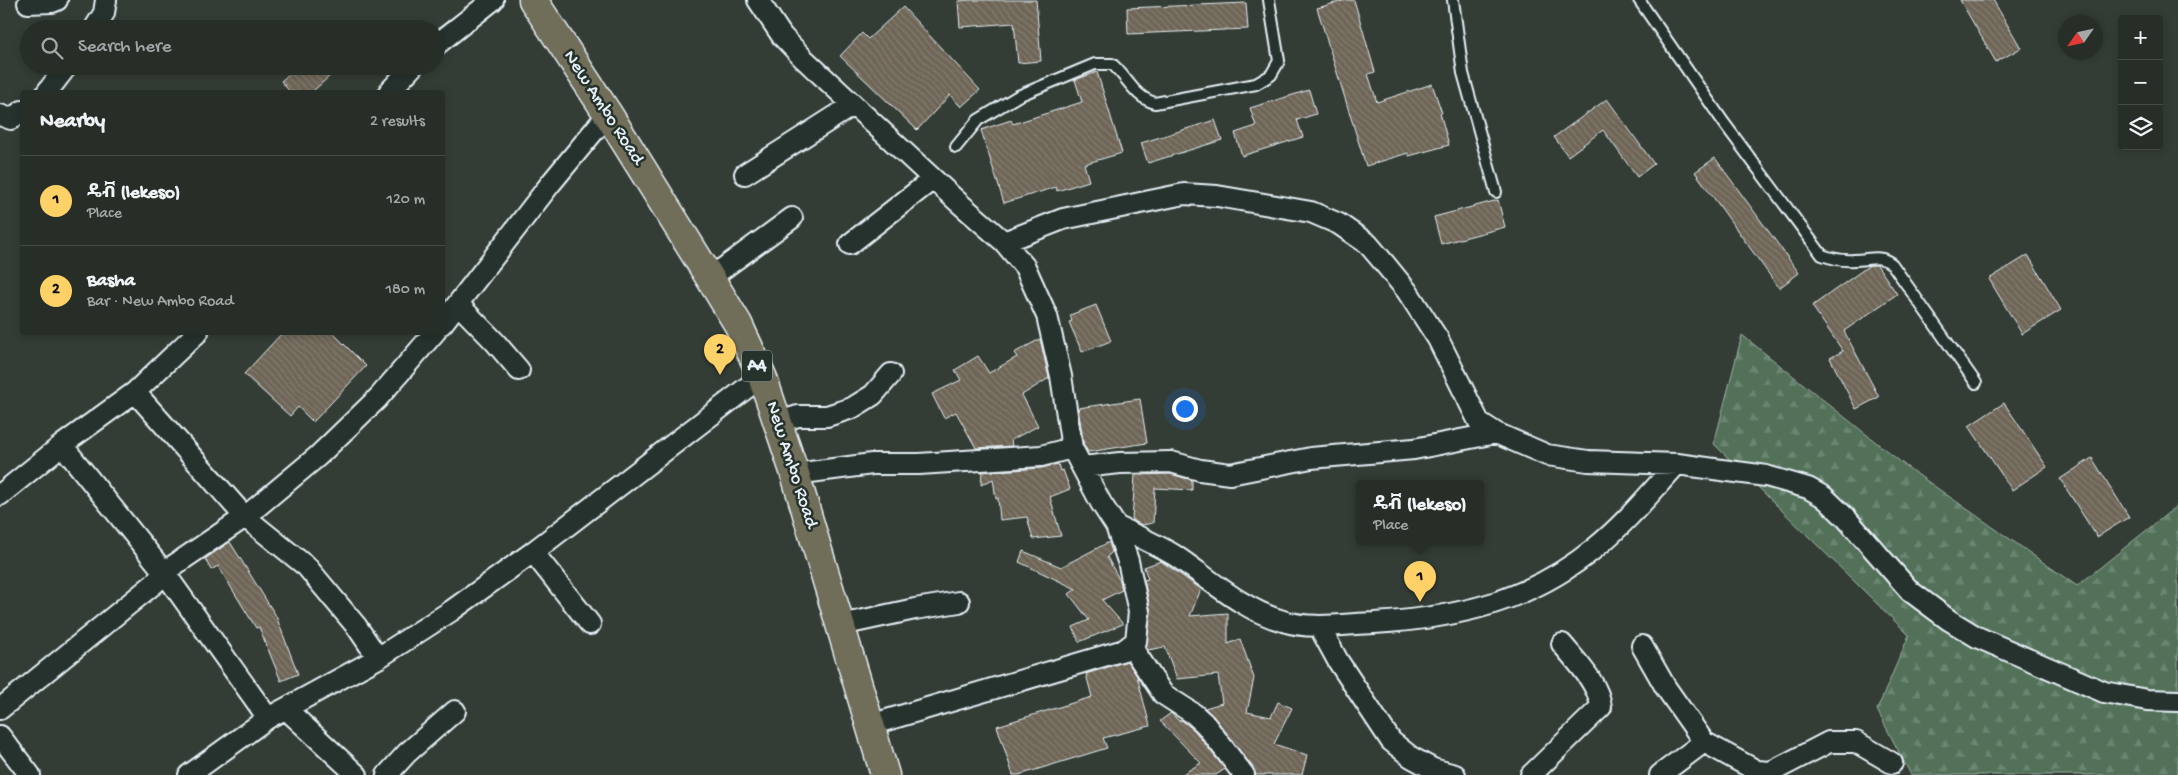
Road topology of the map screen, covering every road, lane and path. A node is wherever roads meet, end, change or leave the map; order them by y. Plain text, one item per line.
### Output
1 (57, 0) edge
2 (106, 0) edge
3 (493, 0) edge
4 (534, 0) edge
5 (758, 0) edge
6 (1269, 0) edge
7 (1453, 0) edge
8 (1639, 0) edge
9 (28, 3) dead end
10 (100, 20) edge
11 (445, 39) edge
12 (60, 75) edge
13 (404, 75) edge
14 (49, 90) edge
15 (391, 90) edge
16 (853, 105) junction
17 (20, 112) edge
18 (608, 114) junction
19 (0, 115) edge
20 (956, 147) dead end
21 (745, 174) dead end
22 (933, 179) junction
23 (1496, 192) dead end
24 (792, 218) dead end
25 (1004, 242) junction
26 (850, 244) dead end
27 (710, 278) junction
28 (459, 305) junction
29 (445, 321) edge
30 (195, 335) edge
31 (432, 335) edge
32 (519, 370) dead end
33 (891, 374) dead end
34 (762, 376) junction
35 (1976, 383) dead end
36 (135, 392) junction
37 (779, 422) junction
38 (1496, 433) junction
39 (62, 446) junction
40 (1072, 448) junction
41 (1677, 464) junction
42 (1082, 467) junction
43 (795, 474) junction
44 (3, 488) edge
45 (245, 517) junction
46 (1116, 526) junction
47 (533, 552) junction
48 (164, 572) junction
49 (960, 602) dead end
50 (590, 624) dead end
51 (840, 625) junction
52 (1319, 626) junction
53 (1562, 644) dead end
54 (1131, 646) junction
55 (1642, 646) dead end
56 (378, 658) junction
57 (2178, 701) edge
58 (0, 709) edge
59 (455, 711) dead end
60 (277, 714) junction
61 (870, 725) junction
62 (0, 736) edge
63 (1704, 742) junction
64 (1892, 763) dead end
65 (30, 775) edge
66 (189, 775) edge
67 (357, 775) edge
68 (387, 775) edge
69 (885, 775) edge
70 (1244, 775) edge
71 (1455, 775) edge
72 (1530, 775) edge
73 (1660, 775) edge

1 - 9 street
2 - 10 street
3 - 11 street
4 - 18 main road, New Ambo Road / A4
5 - 16 street
6 - 20 lane
7 - 23 lane
8 - 35 lane
12 - 14 street
13 - 15 street
16 - 21 street
16 - 22 street
17 - 19 street
18 - 27 main road, New Ambo Road / A4
18 - 28 street
22 - 25 street
22 - 26 street
24 - 27 street
25 - 38 street
25 - 40 street
27 - 34 main road, New Ambo Road / A4
28 - 29 street
28 - 32 street
30 - 36 street
31 - 45 street
33 - 37 street
34 - 37 main road, New Ambo Road / A4
34 - 47 street
36 - 39 street
36 - 45 street
37 - 43 main road, New Ambo Road / A4
38 - 41 street
38 - 42 street
39 - 44 street
39 - 48 street
40 - 42 street
40 - 43 street
41 - 52 street
41 - 57 street
42 - 46 street
43 - 51 main road, New Ambo Road / A4
45 - 48 street
45 - 56 street
46 - 52 street
46 - 54 street
47 - 50 street
47 - 56 street
48 - 58 street
48 - 60 street
49 - 51 street
51 - 61 main road, New Ambo Road / A4
52 - 71 street
53 - 72 street
54 - 61 street
54 - 70 street
55 - 63 street
56 - 60 street
59 - 68 street
60 - 66 street
60 - 67 street
61 - 69 main road, New Ambo Road / A4
62 - 65 street
63 - 64 street
63 - 73 street

